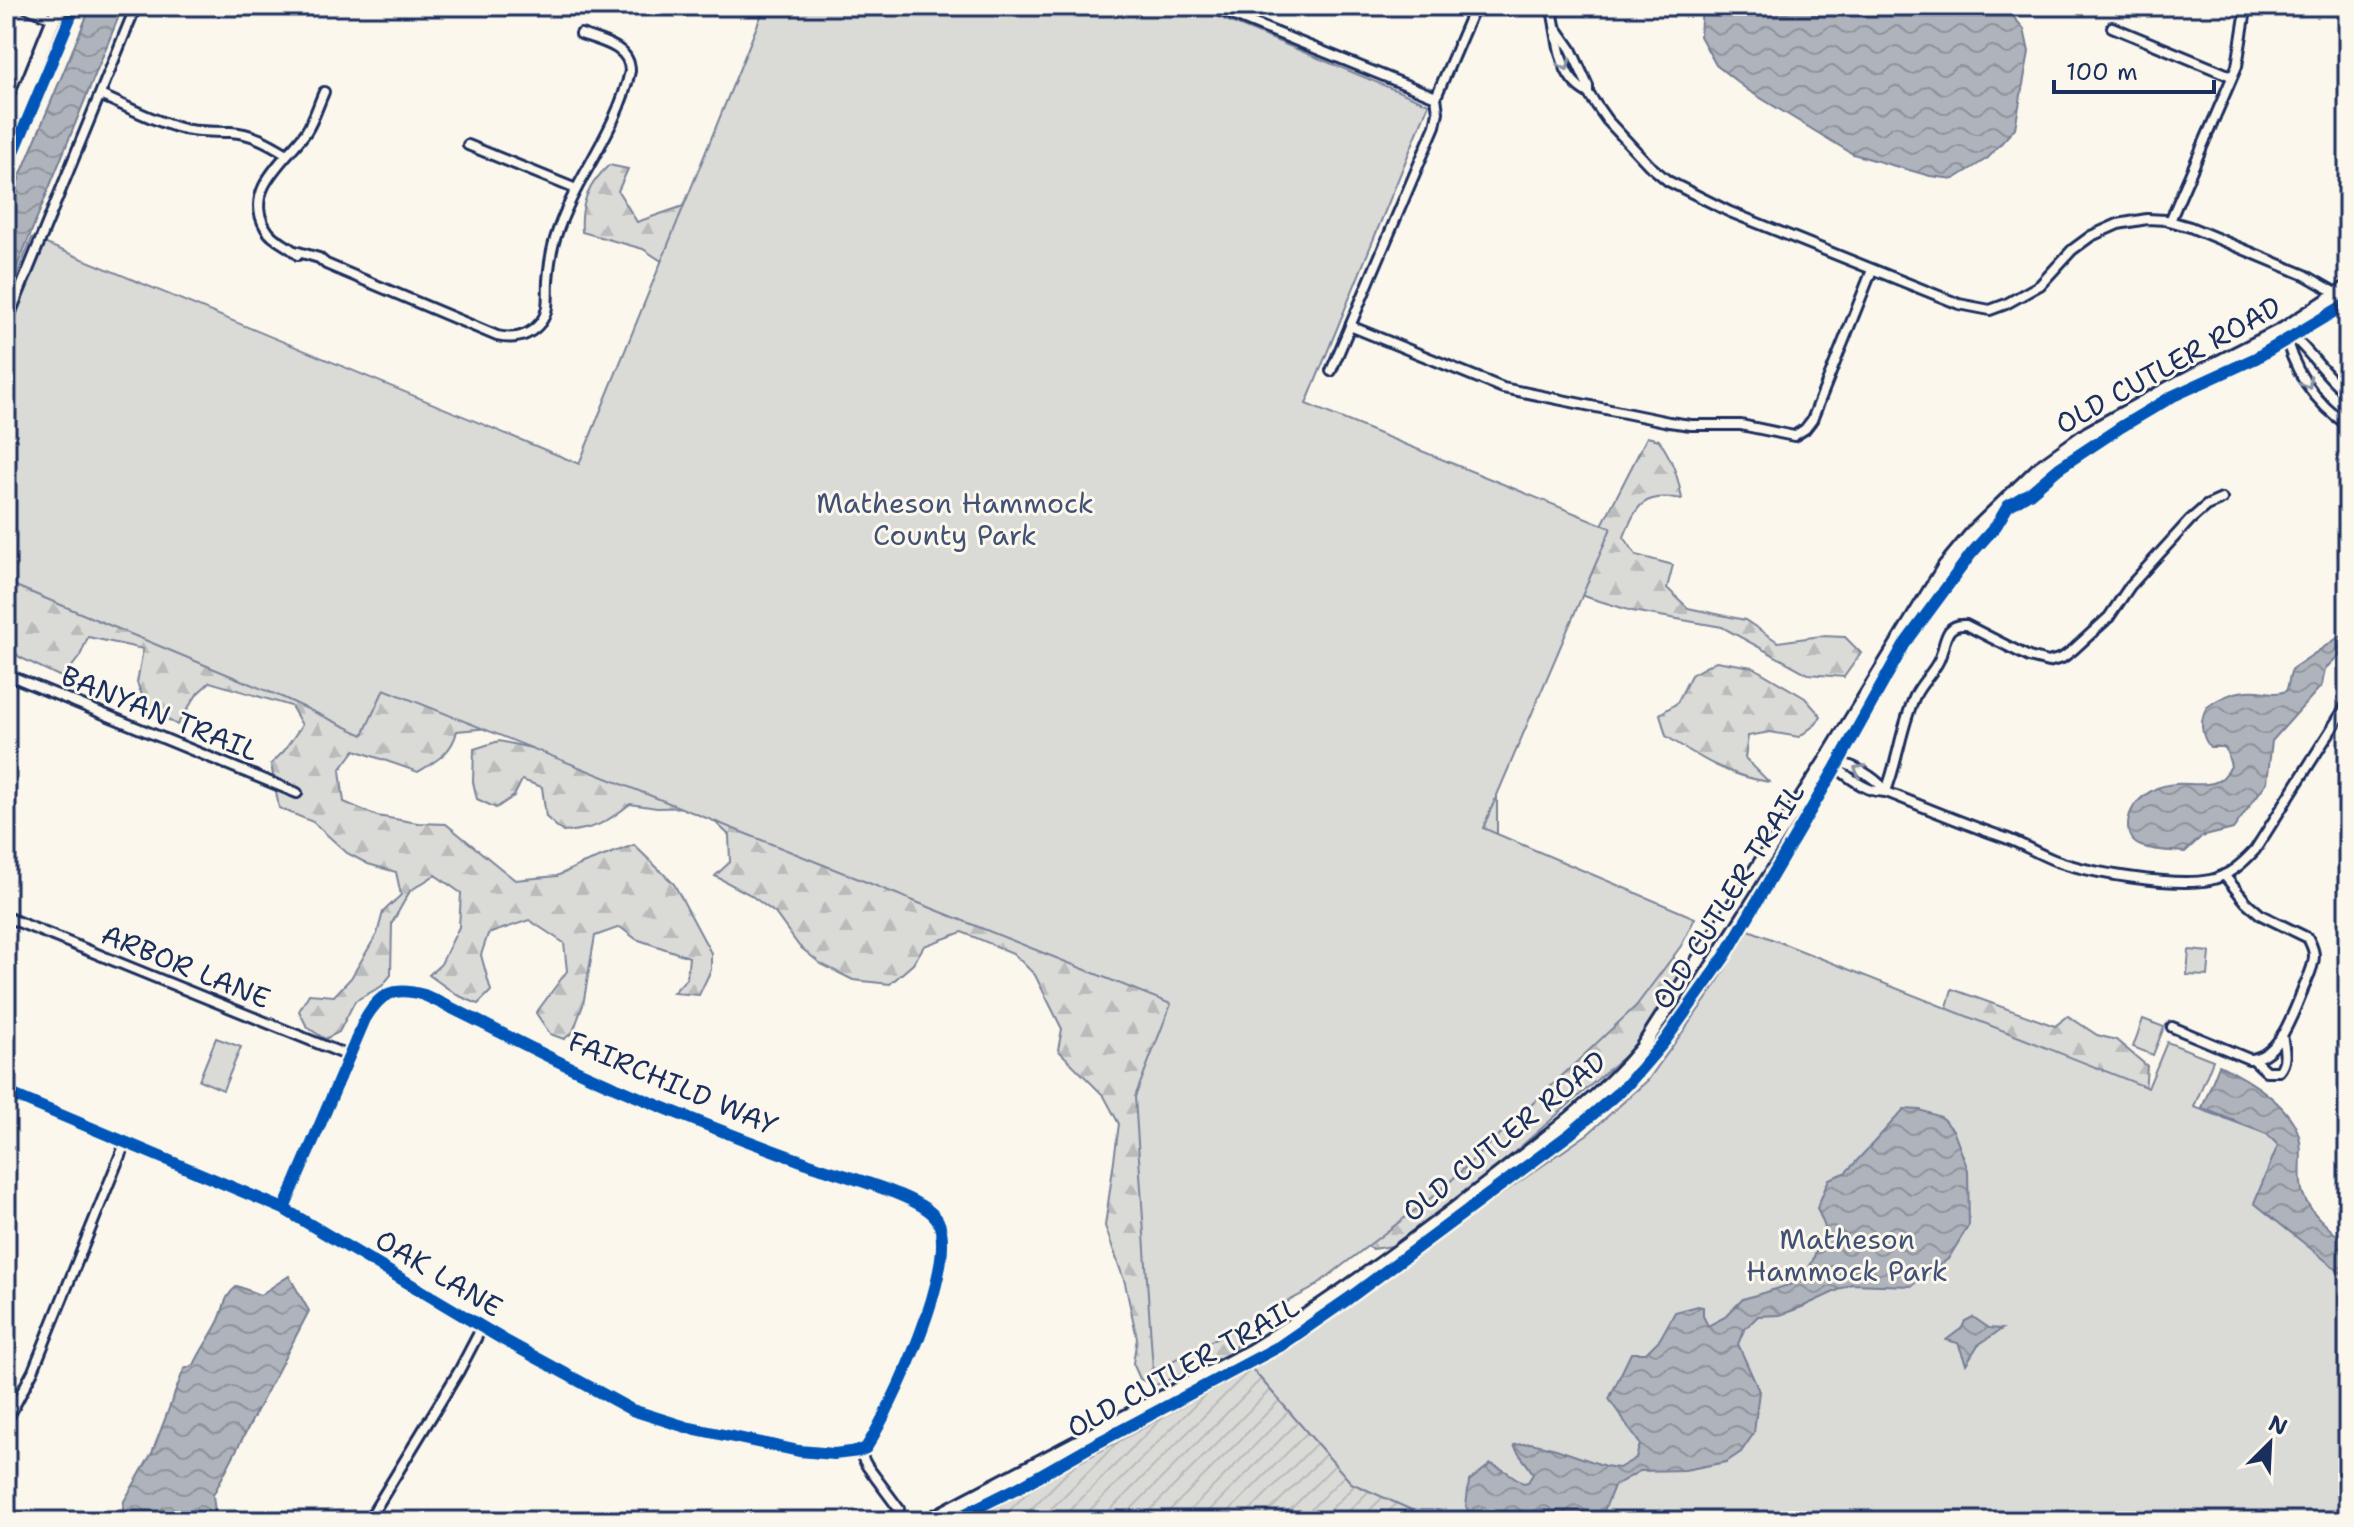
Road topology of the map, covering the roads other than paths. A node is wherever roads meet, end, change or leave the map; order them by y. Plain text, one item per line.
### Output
1 (23, 6) edge
2 (59, 6) edge
3 (136, 6) edge
4 (1210, 6) edge
5 (1475, 6) edge
6 (1551, 6) edge
7 (2245, 16) dead end
8 (54, 19) junction
9 (2112, 27) dead end
10 (581, 34) dead end
11 (2231, 76) junction
12 (324, 92) dead end
13 (100, 95) junction
14 (1436, 97) junction
15 (6, 137) edge
16 (468, 145) dead end
17 (287, 154) junction
18 (576, 189) junction
19 (2170, 221) junction
20 (1872, 270) junction
21 (2343, 290) edge
22 (6, 324) edge
23 (1350, 326) junction
24 (2284, 329) junction
25 (1331, 371) dead end
26 (2348, 394) edge
27 (2348, 425) edge
28 (2222, 499) dead end
29 (6, 674) edge
30 (2348, 703) edge
31 (1827, 759) junction
32 (1886, 791) junction
33 (297, 793) dead end
34 (2224, 875) junction
35 (6, 917) edge
36 (2172, 1027) dead end
37 (2282, 1035) junction
38 (349, 1056) junction
39 (2253, 1059) junction
40 (6, 1092) edge
41 (126, 1141) junction
42 (284, 1209) junction
43 (482, 1327) junction
44 (6, 1422) edge
45 (859, 1451) junction
46 (899, 1509) dead end
47 (368, 1521) edge
48 (927, 1521) edge

1 - 8 street
2 - 8 main road
3 - 13 street
4 - 14 street
5 - 14 street
6 - 20 street
7 - 11 street
8 - 15 main road
9 - 11 street
10 - 18 street
11 - 19 street
12 - 17 street
13 - 17 street
13 - 22 street
14 - 23 street
16 - 18 street
17 - 18 street
19 - 20 street
19 - 21 street
20 - 23 street
21 - 24 main road, OLD CUTLER ROAD
23 - 25 street
24 - 26 street
24 -> 27 street
24 - 31 main road, OLD CUTLER ROAD
28 - 32 street
29 - 33 street, BANYAN TRAIL
30 - 34 street
31 - 32 street
31 - 48 main road, OLD CUTLER ROAD
32 - 34 street
34 - 37 street
35 - 38 street, ARBOR LANE
36 - 39 street
37 - 39 street
37 - 39 street
38 - 42 street
38 - 45 street, FAIRCHILD WAY
40 - 41 street, OAK LANE
41 - 42 street, OAK LANE
41 - 44 street
42 - 43 street, OAK LANE
43 - 45 street, OAK LANE
43 - 47 street
45 - 46 street

